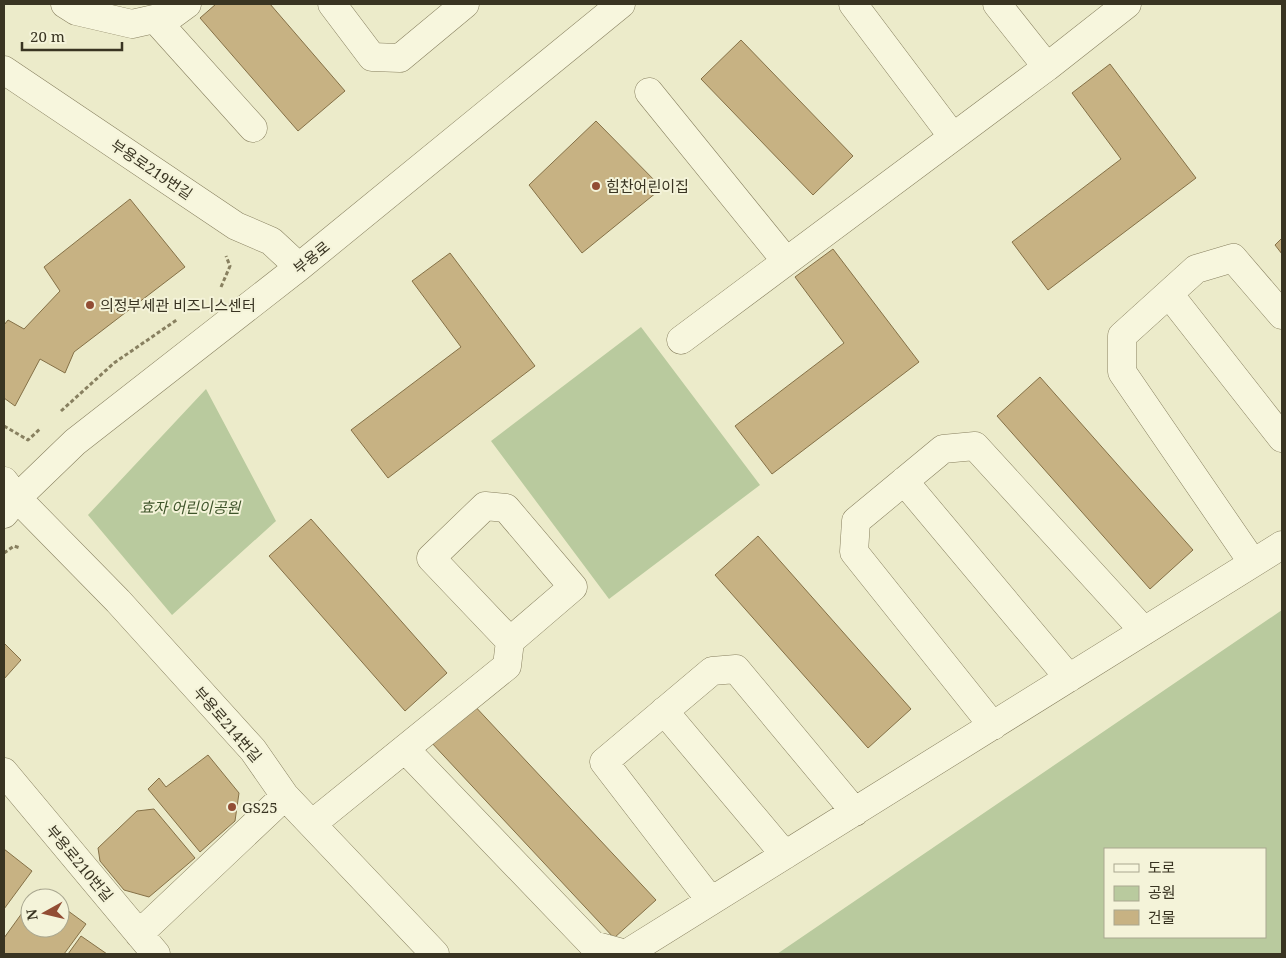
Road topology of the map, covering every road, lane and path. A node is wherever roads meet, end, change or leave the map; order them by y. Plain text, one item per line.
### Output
1 (65, 4) edge
2 (187, 4) edge
3 (332, 4) edge
4 (465, 4) edge
5 (621, 4) edge
6 (853, 4) edge
7 (997, 4) edge
8 (1127, 4) edge
9 (155, 19) junction
10 (1047, 67) junction
11 (4, 70) edge
12 (649, 92) dead end
13 (253, 128) dead end
14 (953, 136) junction
15 (224, 250) dead end
16 (786, 261) junction
17 (299, 267) junction
18 (219, 290) dead end
19 (1168, 294) junction
20 (1282, 315) edge
21 (179, 318) dead end
22 (680, 340) dead end
23 (57, 414) dead end
24 (4, 426) edge
25 (42, 427) dead end
26 (1282, 438) edge
27 (904, 482) junction
28 (8, 498) edge
29 (1282, 545) edge
30 (1253, 564) junction
31 (1144, 631) junction
32 (510, 641) junction
33 (1069, 678) junction
34 (664, 711) junction
35 (993, 726) junction
36 (405, 749) junction
37 (4, 772) edge
38 (286, 796) junction
39 (855, 812) junction
40 (312, 824) junction
41 (785, 855) junction
42 (711, 901) junction
43 (148, 944) edge
44 (435, 954) edge

1 - 9 street
2 - 9 street
3 - 4 street
5 - 17 street, 부용로
6 - 14 street
7 - 10 street
8 - 10 street
9 - 13 street
10 - 14 street
11 - 17 street, 부용로219번길
12 - 16 street
14 - 16 street
15 - 18 path
16 - 22 street
17 - 28 street, 부용로
19 - 20 street
19 - 26 street
19 - 30 street
21 - 23 path
24 - 25 path
27 - 31 street
27 - 33 street
27 - 35 street
28 - 38 street, 부용로214번길
29 - 30 street
30 - 31 street
31 - 33 street
32 - 32 street
32 - 36 street
33 - 35 street
34 - 39 street
34 - 41 street
34 - 42 street
35 - 39 street
36 - 40 street
36 - 42 street
37 - 43 street, 부용로210번길
38 - 40 street, 부용로214번길
38 - 43 street
39 - 41 street
40 - 44 street, 부용로214번길
41 - 42 street

